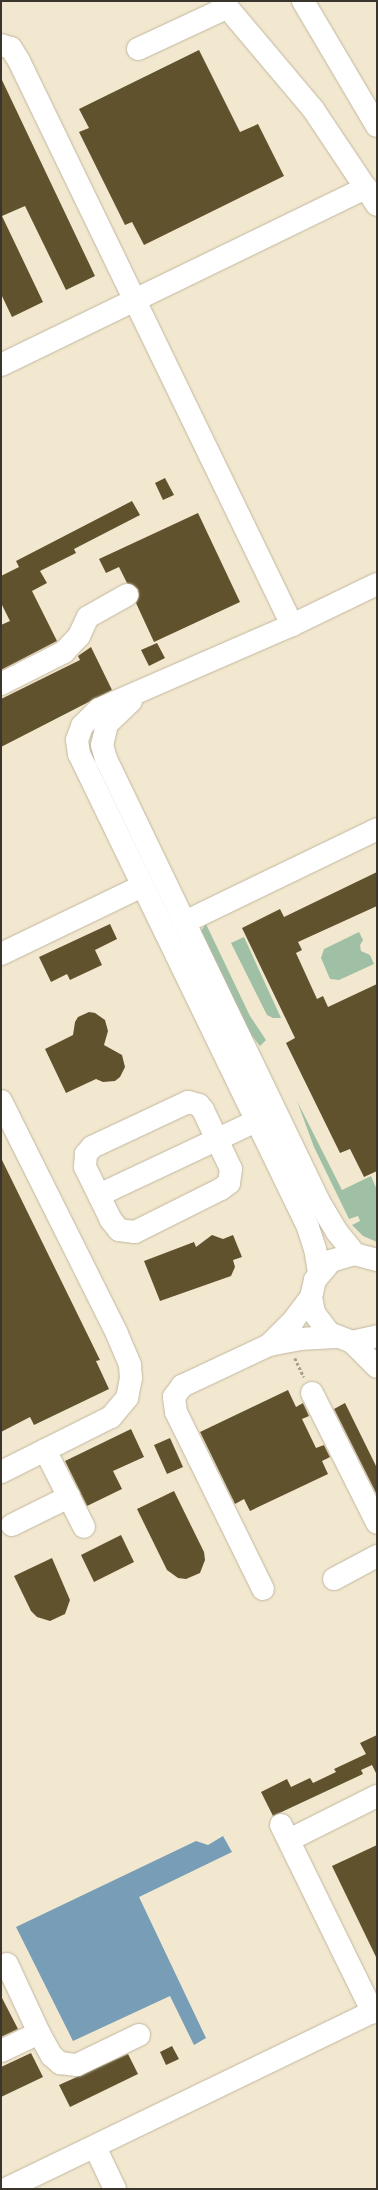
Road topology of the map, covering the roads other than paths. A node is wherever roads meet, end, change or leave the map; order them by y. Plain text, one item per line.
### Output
1 (303, 1) edge
2 (225, 4) edge
3 (1, 46) edge
4 (138, 49) dead end
5 (377, 126) edge
6 (371, 196) edge
7 (136, 300) junction
8 (1, 365) edge
9 (377, 584) edge
10 (127, 595) dead end
11 (292, 625) junction
12 (1, 684) edge
13 (138, 693) junction
14 (377, 829) edge
15 (142, 886) junction
16 (185, 922) junction
17 (1, 954) edge
18 (1, 1101) edge
19 (256, 1121) junction
20 (217, 1139) junction
21 (99, 1195) junction
22 (355, 1254) junction
23 (377, 1260) edge
24 (319, 1273) junction
25 (311, 1297) junction
26 (377, 1336) edge
27 (344, 1340) junction
28 (278, 1343) junction
29 (377, 1367) edge
30 (312, 1393) road end
31 (45, 1450) junction
32 (1, 1472) edge
33 (69, 1497) junction
34 (377, 1523) edge
35 (12, 1525) dead end
36 (84, 1528) dead end
37 (377, 1556) edge
38 (334, 1579) dead end
39 (263, 1589) dead end
40 (377, 1796) edge
41 (7, 1964) dead end
42 (375, 2012) edge
43 (39, 2033) junction
44 (139, 2035) dead end
45 (1, 2051) edge
46 (94, 2147) junction
47 (6, 2189) edge
48 (115, 2189) edge

1 - 5 street
2 - 4 street
2 - 6 street
3 - 7 street
6 - 7 street
7 - 8 street
7 - 11 street
9 - 11 street
10 - 12 street
11 - 13 street
13 - 15 street
13 - 16 street
14 - 16 street
15 - 17 street
15 - 19 street
16 - 22 street
18 - 31 street
19 - 20 street
19 - 24 street
20 - 21 street
20 - 21 street
20 - 21 street
22 - 23 street
22 - 24 street
24 - 25 street
25 - 27 street
25 - 28 street
26 - 27 street
27 - 28 street
27 - 29 street
28 - 39 street
30 - 34 street
31 - 32 street
31 - 33 street
33 - 35 street
33 - 36 street
37 - 38 street
40 - 42 street
41 - 43 street
42 - 46 street
43 - 44 street
43 - 45 street
46 - 47 street
46 - 48 street

